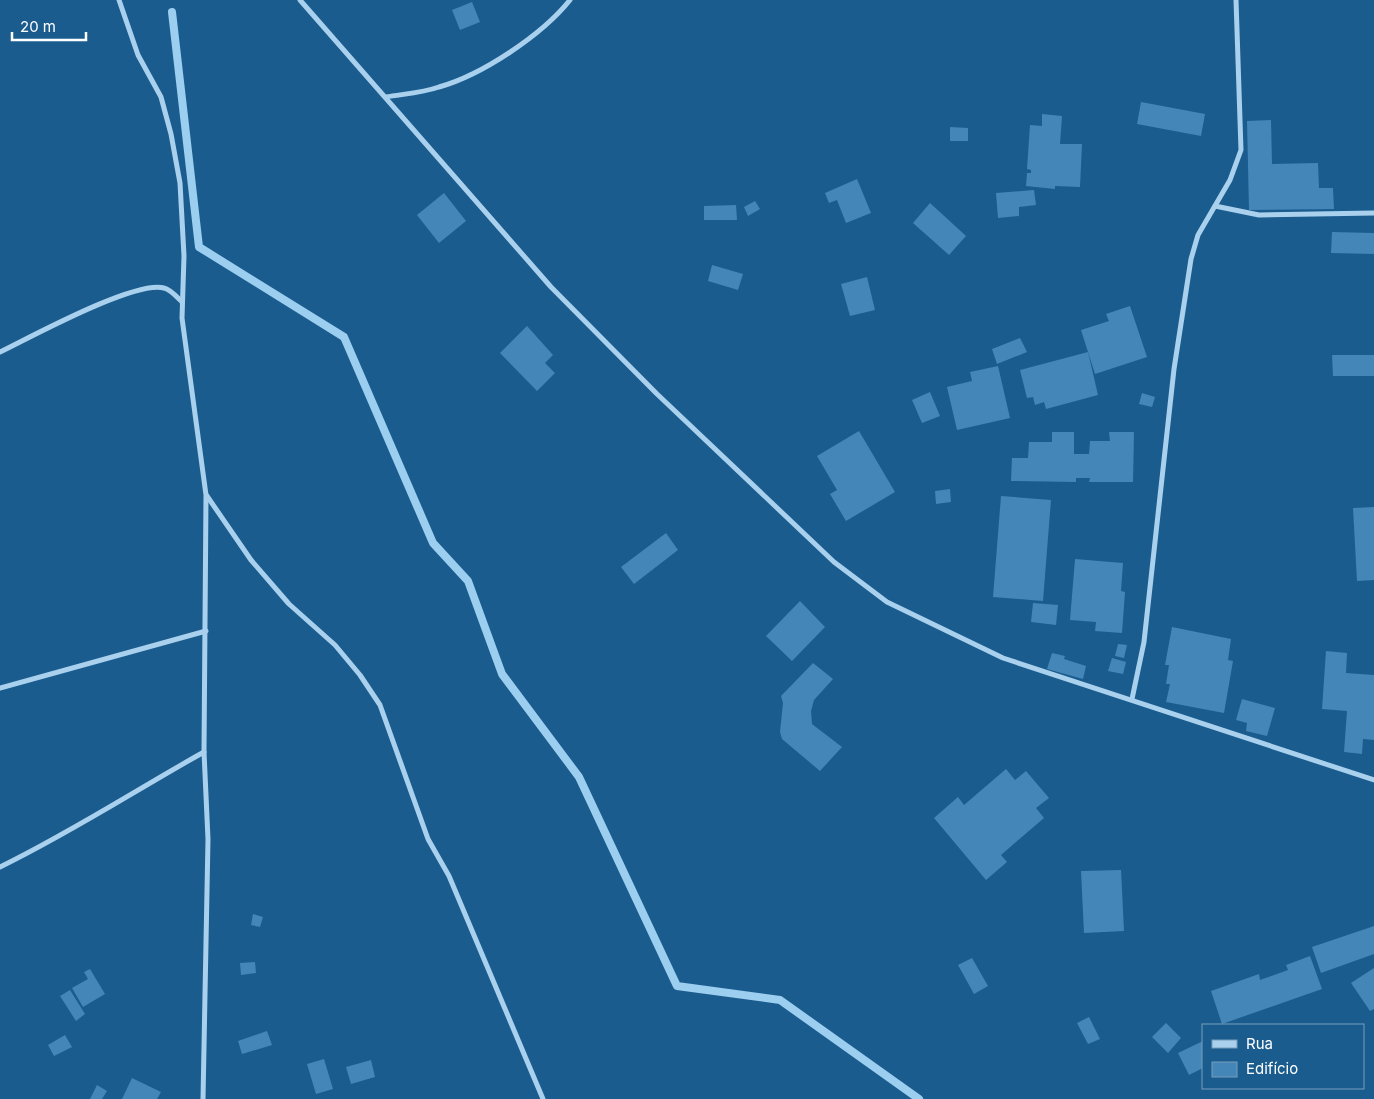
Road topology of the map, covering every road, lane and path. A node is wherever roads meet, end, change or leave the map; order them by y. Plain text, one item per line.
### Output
1 (119, 0) edge
2 (300, 0) edge
3 (570, 0) edge
4 (1236, 0) edge
5 (386, 97) junction
6 (1216, 206) junction
7 (1374, 213) edge
8 (182, 302) junction
9 (0, 352) edge
10 (206, 495) junction
11 (206, 631) junction
12 (0, 688) edge
13 (1132, 699) junction
14 (204, 752) junction
15 (1374, 780) edge
16 (0, 867) edge
17 (203, 1099) edge
18 (543, 1099) edge

1 - 8 street
2 - 5 street
3 - 5 street
4 - 6 street
5 - 13 street
6 - 7 street
6 - 13 street
8 - 9 street
8 - 10 street
10 - 11 street
10 - 18 street
11 - 12 street
11 - 14 street
13 - 15 street
14 - 16 street
14 - 17 street

